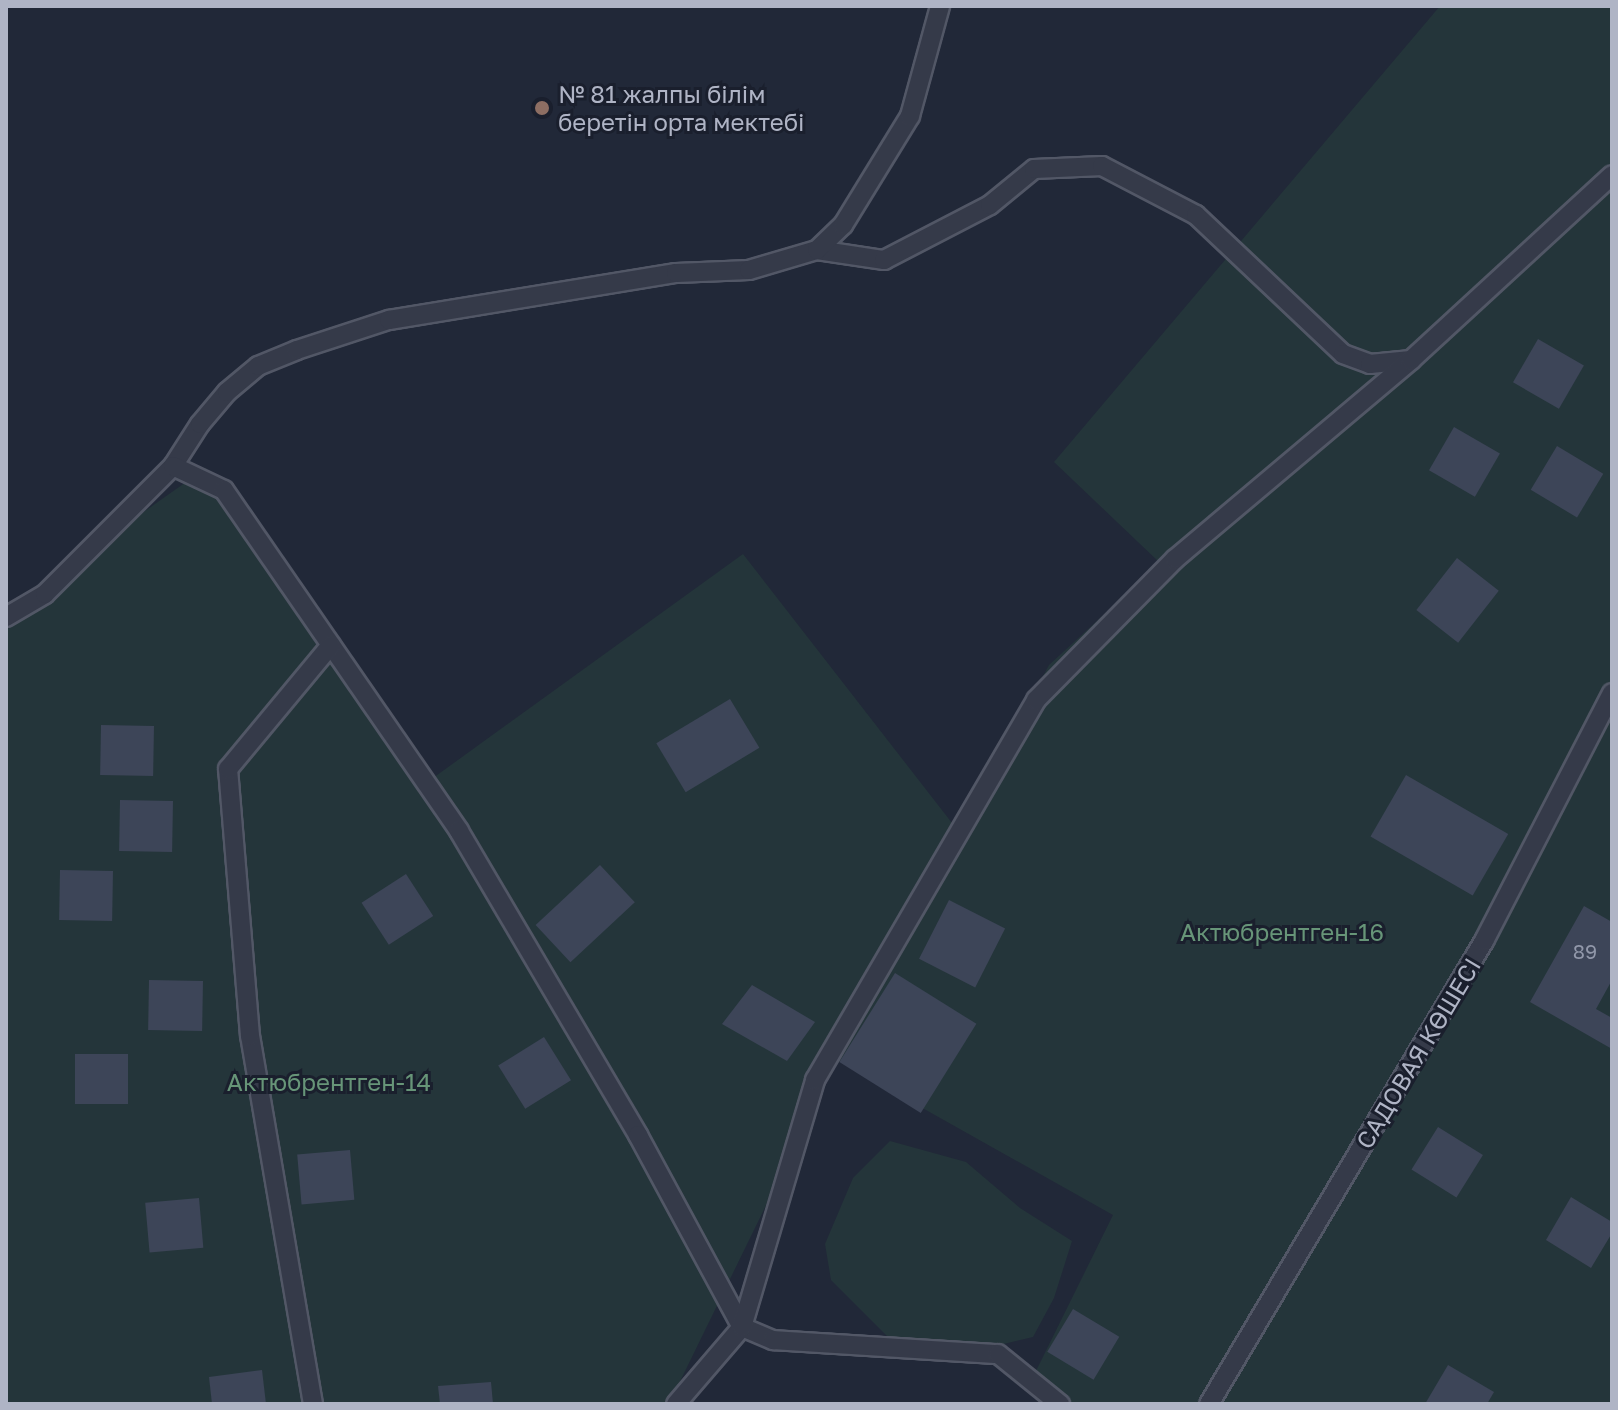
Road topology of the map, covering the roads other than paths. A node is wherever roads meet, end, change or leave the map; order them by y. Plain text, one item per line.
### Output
1 (940, 6) edge
2 (1612, 175) edge
3 (817, 250) junction
4 (1411, 360) junction
5 (173, 466) junction
6 (6, 617) edge
7 (331, 645) junction
8 (1612, 693) edge
9 (742, 1327) junction
10 (313, 1404) edge
11 (676, 1404) edge
12 (1060, 1404) edge
13 (1209, 1404) edge

1 - 3 lane
2 - 4 lane
3 - 4 lane
3 - 5 lane
4 - 9 lane
5 - 6 lane
5 - 7 lane
7 - 9 lane
7 - 10 lane
8 - 13 lane, САДОВАЯ КӨШЕСІ
9 - 11 lane
9 - 12 lane

